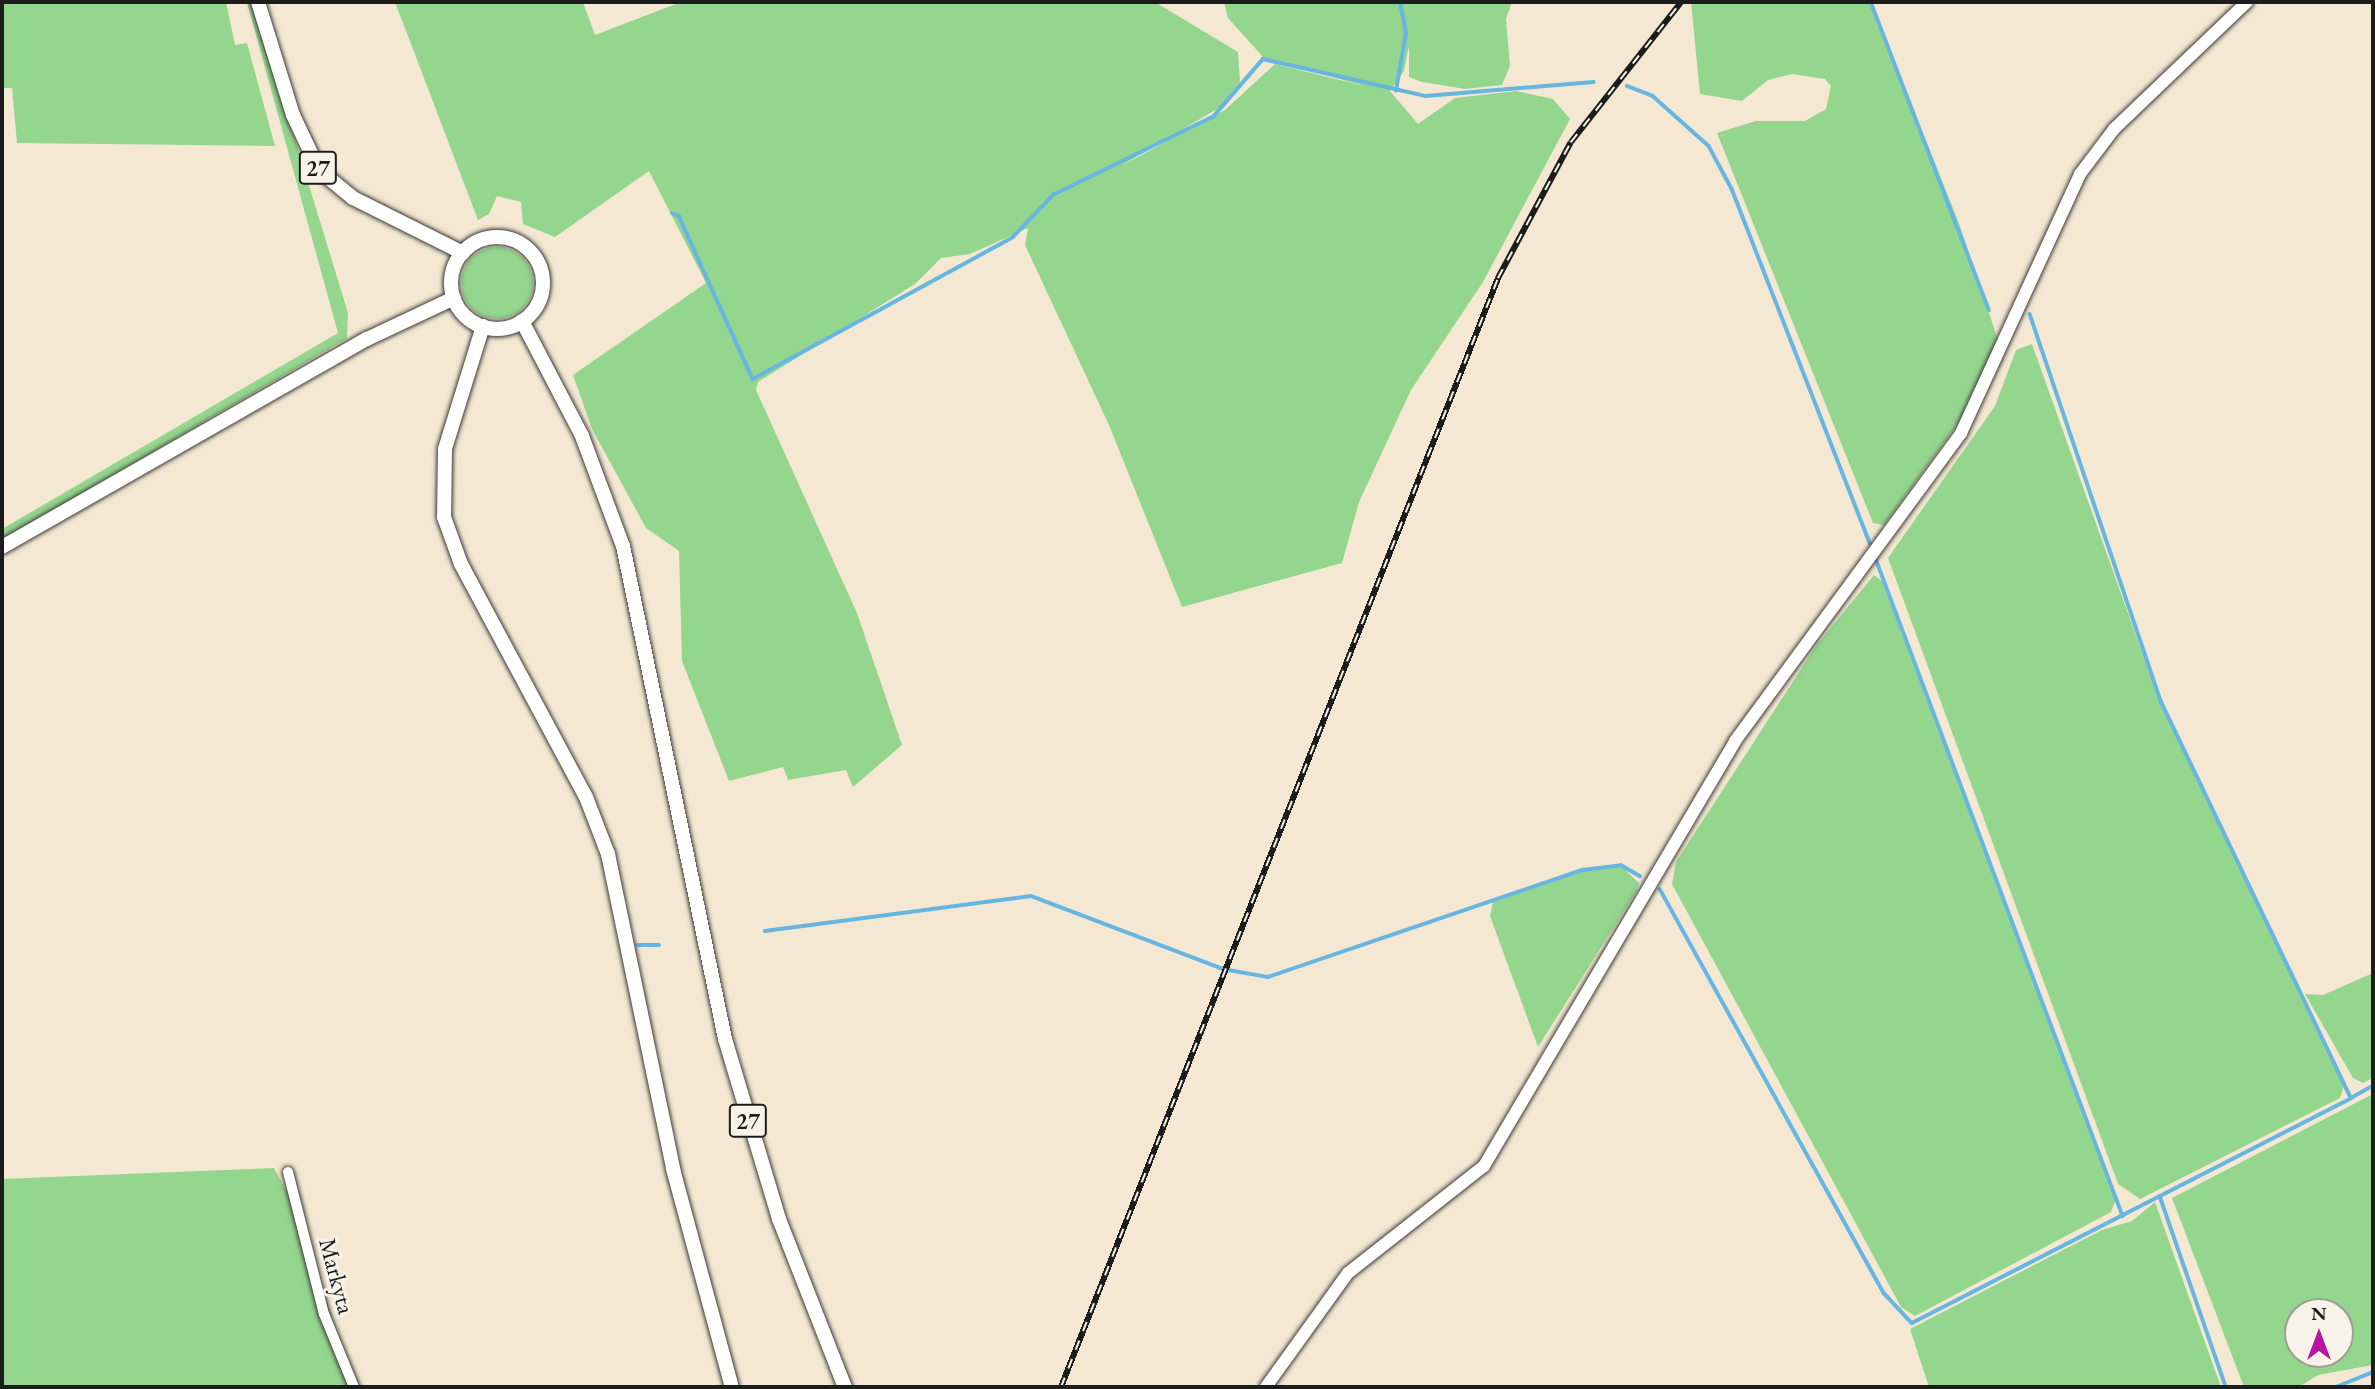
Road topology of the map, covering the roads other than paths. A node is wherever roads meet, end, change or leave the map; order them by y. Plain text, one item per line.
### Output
1 (2247, 2) edge
2 (260, 5) edge
3 (463, 253) junction
4 (454, 298) junction
5 (522, 321) junction
6 (483, 326) junction
7 (2, 548) edge
8 (288, 1172) dead end
9 (354, 1387) edge
10 (732, 1387) edge
11 (845, 1387) edge
12 (1266, 1387) edge

1 - 12 street
2 - 3 main road, 27
3 - 4 main road
3 - 5 main road
4 - 6 main road
4 - 7 main road
5 - 6 main road
5 - 11 main road, 27
6 - 10 main road
8 - 9 street, Markyta

